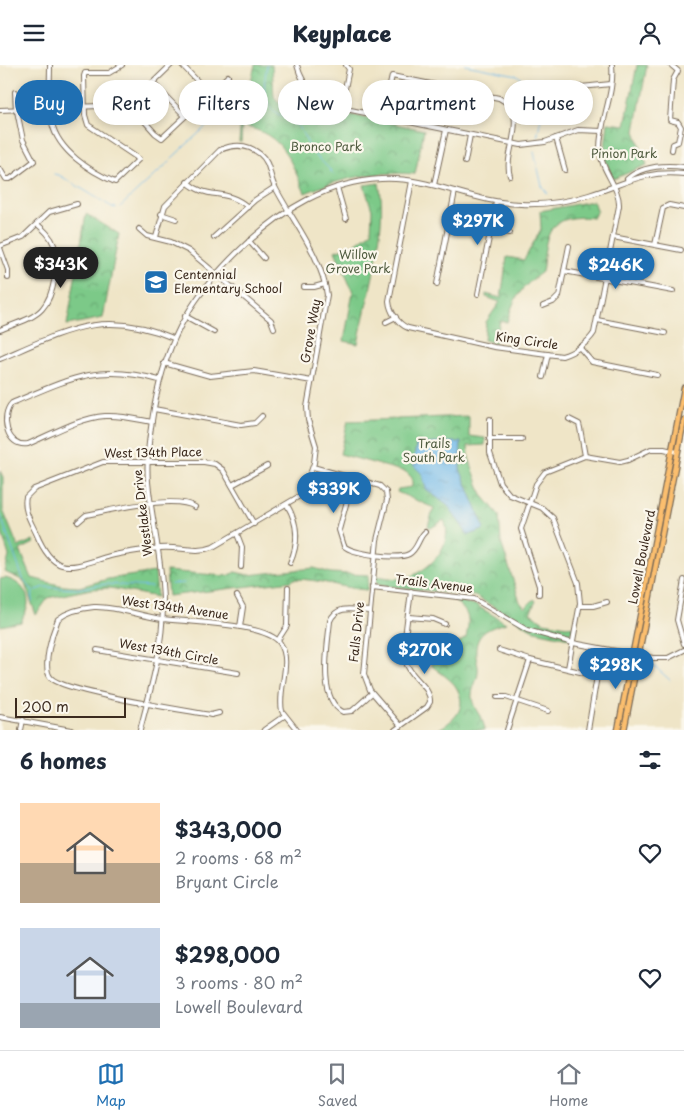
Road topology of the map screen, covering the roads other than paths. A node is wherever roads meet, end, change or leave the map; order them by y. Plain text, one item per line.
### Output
1 (50, 65) edge
2 (122, 65) edge
3 (171, 65) edge
4 (182, 65) edge
5 (297, 65) edge
6 (346, 65) edge
7 (612, 65) edge
8 (671, 65) edge
9 (228, 76) dead end
10 (50, 80) edge
11 (156, 80) edge
12 (196, 80) edge
13 (224, 80) edge
14 (303, 80) edge
15 (347, 80) edge
16 (391, 80) edge
17 (408, 80) edge
18 (593, 85) edge
19 (611, 85) junction
20 (494, 97) edge
21 (169, 100) edge
22 (93, 107) edge
23 (84, 108) junction
24 (0, 110) edge
25 (179, 110) edge
26 (15, 111) edge
27 (179, 121) edge
28 (20, 125) edge
29 (53, 125) edge
30 (148, 125) edge
31 (422, 125) edge
32 (446, 130) junction
33 (602, 131) junction
34 (470, 135) junction
35 (556, 138) junction
36 (512, 143) junction
37 (672, 150) dead end
38 (465, 162) dead end
39 (684, 167) edge
40 (0, 169) edge
41 (565, 171) dead end
42 (684, 174) edge
43 (510, 176) dead end
44 (626, 180) junction
45 (412, 181) junction
46 (187, 182) junction
47 (434, 185) junction
48 (612, 186) junction
49 (275, 187) junction
50 (337, 187) junction
51 (455, 191) junction
52 (496, 201) junction
53 (77, 204) dead end
54 (248, 207) junction
55 (684, 207) edge
56 (289, 209) junction
57 (161, 214) junction
58 (176, 219) dead end
59 (346, 219) dead end
60 (37, 224) junction
61 (139, 229) dead end
62 (491, 229) junction
63 (510, 233) dead end
64 (156, 237) junction
65 (214, 237) dead end
66 (613, 237) junction
67 (249, 241) junction
68 (569, 245) dead end
69 (655, 245) junction
70 (0, 247) edge
71 (681, 250) dead end
72 (264, 258) dead end
73 (564, 271) junction
74 (215, 274) junction
75 (8, 278) dead end
76 (605, 279) junction
77 (325, 284) junction
78 (437, 284) dead end
79 (304, 287) dead end
80 (672, 291) dead end
81 (478, 294) dead end
82 (543, 306) dead end
83 (185, 316) junction
84 (396, 317) junction
85 (597, 320) junction
86 (386, 322) dead end
87 (274, 328) dead end
88 (0, 330) edge
89 (214, 332) dead end
90 (665, 333) dead end
91 (173, 339) junction
92 (579, 347) junction
93 (548, 354) junction
94 (0, 359) edge
95 (164, 363) junction
96 (657, 375) dead end
97 (543, 377) dead end
98 (159, 379) junction
99 (312, 381) junction
100 (684, 389) edge
101 (154, 409) junction
102 (262, 417) dead end
103 (490, 419) dead end
104 (569, 419) dead end
105 (684, 420) edge
106 (152, 422) junction
107 (489, 439) junction
108 (522, 439) dead end
109 (675, 452) junction
110 (585, 456) junction
111 (147, 461) junction
112 (267, 466) dead end
113 (313, 467) junction
114 (353, 479) junction
115 (232, 485) junction
116 (528, 503) junction
117 (151, 505) junction
118 (287, 505) junction
119 (195, 507) dead end
120 (78, 522) dead end
121 (254, 524) junction
122 (425, 532) dead end
123 (237, 534) junction
124 (344, 546) junction
125 (157, 549) junction
126 (339, 550) dead end
127 (375, 554) junction
128 (290, 563) dead end
129 (241, 567) dead end
130 (684, 580) edge
131 (372, 587) junction
132 (288, 588) dead end
133 (411, 591) junction
134 (539, 594) dead end
135 (238, 596) dead end
136 (607, 602) dead end
137 (580, 606) junction
138 (369, 611) junction
139 (409, 617) junction
140 (162, 619) junction
141 (444, 624) dead end
142 (240, 627) junction
143 (278, 640) junction
144 (573, 643) junction
145 (684, 644) edge
146 (97, 650) dead end
147 (500, 650) dead end
148 (684, 650) edge
149 (636, 655) junction
150 (530, 660) junction
151 (158, 661) junction
152 (568, 668) junction
153 (238, 673) dead end
154 (372, 693) junction
155 (497, 697) dead end
156 (516, 701) junction
157 (147, 702) junction
158 (548, 711) dead end
159 (219, 713) dead end
160 (344, 713) junction
161 (284, 716) junction
162 (0, 717) edge
163 (344, 719) dead end
164 (23, 720) junction
165 (401, 726) junction
166 (64, 729) edge
167 (21, 730) edge
168 (71, 730) edge
169 (140, 730) edge
170 (264, 730) edge
171 (297, 730) edge
172 (395, 730) edge
173 (507, 730) edge
174 (588, 730) edge
175 (618, 730) edge
176 (624, 730) edge

1 - 10 street
2 - 23 street
3 - 11 street
4 - 12 street
5 - 14 street
6 - 15 street
7 - 19 street
8 - 37 street
9 - 13 street
16 - 17 street
18 - 19 street
19 - 33 street
20 - 36 street
21 - 25 street
22 - 23 street
23 - 29 street
24 - 26 street
27 - 30 street
28 - 40 street
31 - 32 street
32 - 34 street
32 - 47 street
33 - 35 street
33 - 48 street
34 - 36 street
34 - 38 street
35 - 36 street
35 - 41 street
36 - 43 street
39 - 44 street, Westlake Drive
42 - 44 street, Westlake Drive
44 - 48 street, Westlake Drive
45 - 47 street, Westlake Drive
45 - 50 street, Westlake Drive
45 - 84 street
46 - 49 street, Grove Way
46 - 54 street
46 - 57 street, Grove Way
47 - 51 street, Westlake Drive
48 - 52 street, Westlake Drive
48 - 66 street
49 - 54 street
49 - 56 street, Grove Way
50 - 56 street, Westlake Drive
50 - 59 street
51 - 52 street, Westlake Drive
51 - 78 street
52 - 62 street
53 - 60 street
54 - 65 street
55 - 69 street
56 - 67 street, Westlake Drive
56 - 77 street, Grove Way
57 - 58 street
57 - 64 street, Grove Way
60 - 70 street
60 - 88 street
61 - 64 street
62 - 63 street
62 - 81 street
64 - 74 street
66 - 69 street
66 - 76 street
67 - 72 street
67 - 74 street, Westlake Drive
68 - 73 street
69 - 71 street
70 - 75 street
73 - 76 street
73 - 82 street
74 - 83 street, Westlake Drive
74 - 87 street
76 - 80 street
76 - 85 street
77 - 79 street
77 - 99 street, Grove Way
83 - 89 street
83 - 91 street, Westlake Drive
84 - 86 street
84 - 93 street, King Circle
85 - 90 street
85 - 92 street
91 - 94 street
91 - 95 street, Westlake Drive
92 - 93 street, King Circle
92 - 96 street
93 - 97 street
95 - 98 street, Westlake Drive
95 - 99 street
98 - 101 street, Westlake Drive
98 - 106 street
99 - 113 street, Grove Way
100 - 109 main road, Lowell Boulevard
101 - 102 street
101 - 106 street, Westlake Drive
103 - 107 street
104 - 110 street
105 - 109 main road, Lowell Boulevard
106 - 111 street, Westlake Drive
107 - 108 street
107 - 116 street
109 - 110 street
109 - 149 main road, Lowell Boulevard
110 - 116 street
111 - 115 street, West 134th Place
111 - 117 street, Westlake Drive
111 - 125 street, West 134th Place
112 - 115 street
113 - 114 street
113 - 118 street, Grove Way
114 - 124 street
114 - 127 street, Falls Drive
115 - 121 street, West 134th Place
116 - 134 street
116 - 137 street
117 - 119 street
117 - 120 street
117 - 125 street, Westlake Drive
118 - 121 street, Grove Way
118 - 128 street
121 - 123 street, Grove Way
122 - 127 street
123 - 125 street, Grove Way
123 - 129 street
124 - 126 street
124 - 127 street
125 - 140 street, Westlake Drive
127 - 131 street, Falls Drive
130 - 145 street
131 - 133 street, Trails Avenue
131 - 138 street, Falls Drive
132 - 143 street
133 - 139 street
133 - 144 street, Trails Avenue
135 - 142 street
136 - 137 street
137 - 144 street
138 - 154 street, Falls Drive
138 - 160 street
139 - 141 street
139 - 165 street
140 - 142 street, West 134th Avenue
140 - 151 street, Westlake Drive
140 - 157 street, West 134th Avenue
142 - 143 street, West 134th Avenue
143 - 161 street
144 - 149 street, Trails Avenue
144 - 152 street
146 - 151 street, West 134th Circle
147 - 150 street
148 - 149 street, Trails Avenue
149 - 175 main road, Lowell Boulevard
149 - 176 main road, Lowell Boulevard
150 - 152 street
150 - 156 street
151 - 153 street, West 134th Circle
151 - 157 street, Westlake Drive
152 - 174 street
154 - 160 street
154 - 165 street, Falls Drive
155 - 156 street
156 - 158 street
156 - 173 street
157 - 159 street, West 134th Avenue
157 - 169 street, Westlake Drive
160 - 163 street
161 - 170 street
161 - 171 street
162 - 164 street
164 - 166 street
164 - 167 street
165 - 172 street
166 - 168 street

